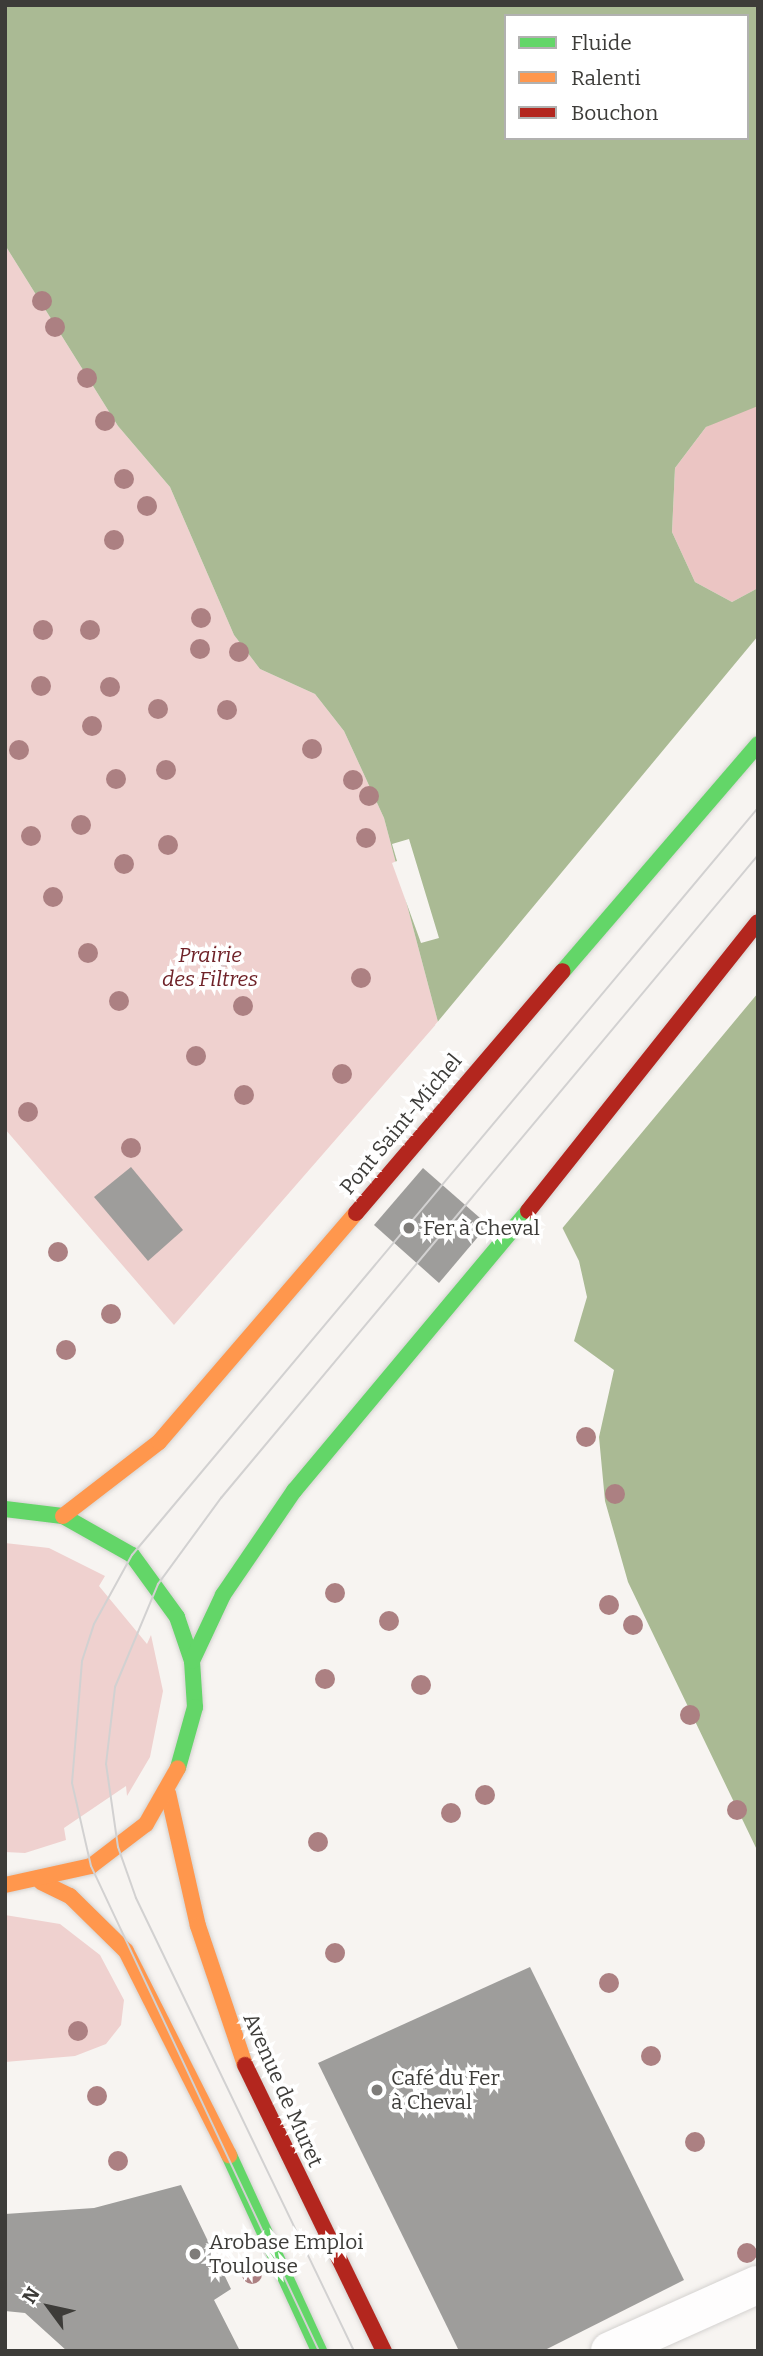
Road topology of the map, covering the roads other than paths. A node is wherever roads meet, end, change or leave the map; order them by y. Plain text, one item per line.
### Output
1 (758, 744) edge
2 (758, 922) edge
3 (5, 1509) edge
4 (63, 1516) junction
5 (192, 1661) junction
6 (168, 1793) junction
7 (41, 1882) junction
8 (5, 1885) edge
9 (757, 2286) edge
10 (319, 2351) edge
11 (384, 2351) edge
12 (610, 2351) edge

1 - 4 main road, Pont Saint-Michel
2 - 5 main road
3 - 4 main road
4 - 5 main road
5 - 6 main road
6 - 7 main road
6 - 11 main road, Avenue de Muret
7 - 8 main road
7 - 10 main road
9 - 12 street

